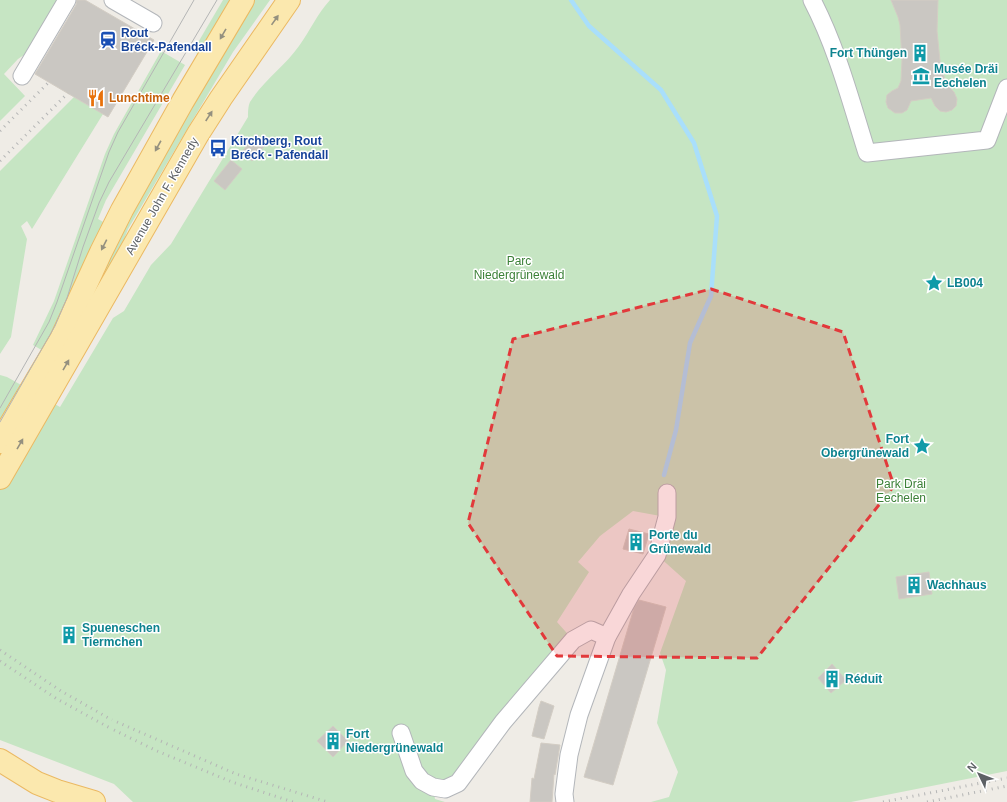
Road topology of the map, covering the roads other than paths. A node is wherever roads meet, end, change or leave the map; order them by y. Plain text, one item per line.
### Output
1 (67, 0) edge
2 (113, 0) edge
3 (243, 0) edge
4 (289, 0) edge
5 (812, 0) edge
6 (152, 23) dead end
7 (22, 76) dead end
8 (1007, 88) edge
9 (38, 394) junction
10 (0, 442) edge
11 (0, 478) edge
12 (667, 493) dead end
13 (607, 637) junction
14 (401, 733) dead end
15 (0, 760) edge
16 (94, 802) edge
17 (565, 802) edge

1 - 7 street
2 - 6 street
3 -> 9 main road
9 -> 4 main road, Avenue John F. Kennedy
5 - 8 street
9 - 10 main road
11 -> 9 main road
12 - 13 street
13 - 14 street
13 - 17 street
15 - 16 main road

